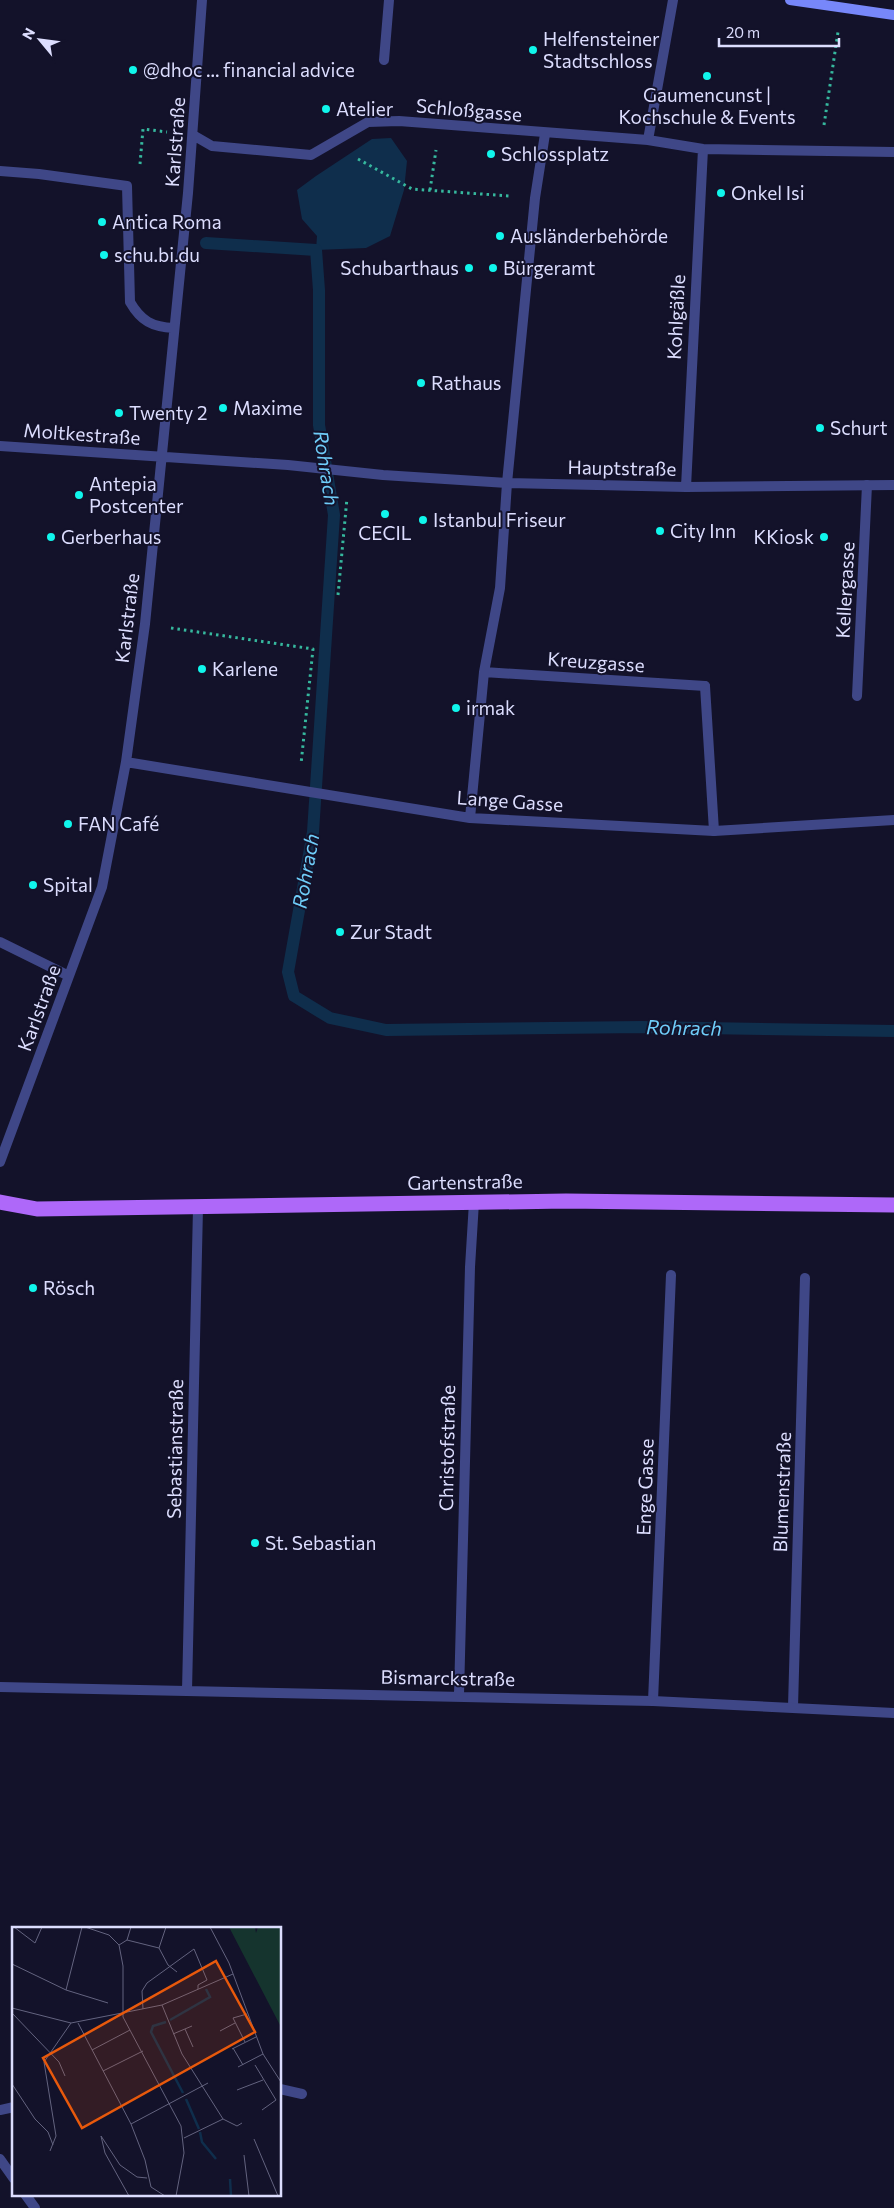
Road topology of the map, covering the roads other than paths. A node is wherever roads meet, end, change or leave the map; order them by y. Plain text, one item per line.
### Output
1 (202, 0) edge
2 (389, 0) edge
3 (673, 0) edge
4 (790, 0) edge
5 (894, 15) edge
6 (384, 60) dead end
7 (545, 134) junction
8 (193, 135) junction
9 (648, 140) junction
10 (702, 148) junction
11 (894, 152) edge
12 (0, 171) edge
13 (174, 328) junction
14 (0, 446) edge
15 (161, 457) junction
16 (507, 483) junction
17 (867, 485) junction
18 (894, 485) edge
19 (686, 487) junction
20 (484, 672) junction
21 (857, 696) dead end
22 (126, 762) junction
23 (470, 818) junction
24 (894, 820) edge
25 (714, 831) junction
26 (0, 942) edge
27 (69, 976) junction
28 (0, 1162) edge
29 (0, 1202) edge
30 (474, 1202) junction
31 (894, 1205) edge
32 (198, 1208) junction
33 (671, 1275) dead end
34 (805, 1278) dead end
35 (0, 1687) edge
36 (187, 1691) junction
37 (458, 1695) junction
38 (653, 1700) junction
39 (793, 1707) junction
40 (894, 1713) edge
41 (281, 2089) edge
42 (302, 2094) dead end
43 (0, 2159) edge
44 (12, 2175) edge
45 (26, 2196) edge
46 (35, 2208) edge

1 - 8 street, Karlstraße
2 - 6 street
3 - 9 street
4 - 5 street
7 - 8 street, Schloßgasse
7 - 9 street, Schloßgasse
7 - 16 street, Schloßgasse
8 - 13 street, Karlstraße
9 - 10 street, Schloßgasse
10 - 11 street, Schloßgasse
10 - 19 street, Kohlgäßle
12 - 13 street
13 - 15 street, Karlstraße
14 - 15 street, Moltkestraße
15 - 16 street, Hauptstraße
15 - 22 street, Karlstraße
16 - 19 street, Hauptstraße
16 - 20 street
17 - 18 street, Hauptstraße
17 - 19 street, Hauptstraße
17 - 21 street, Kellergasse
20 - 23 street
20 - 25 street, Kreuzgasse
22 - 23 street, Lange Gasse
22 - 27 street, Karlstraße
23 - 25 street, Lange Gasse
24 - 25 street, Lange Gasse
26 - 27 street
27 - 28 street, Karlstraße
29 - 32 main road, Gartenstraße
30 - 31 main road, Gartenstraße
30 - 32 main road, Gartenstraße
30 - 37 street, Christofstraße
32 - 36 street, Sebastianstraße
33 - 38 street, Enge Gasse
34 - 39 street, Blumenstraße
35 - 36 street, Bismarckstraße
36 - 37 street, Bismarckstraße
37 - 38 street, Bismarckstraße
38 - 39 street, Bismarckstraße
39 - 40 street, Bismarckstraße
41 - 42 street
43 - 44 street
45 - 46 street

